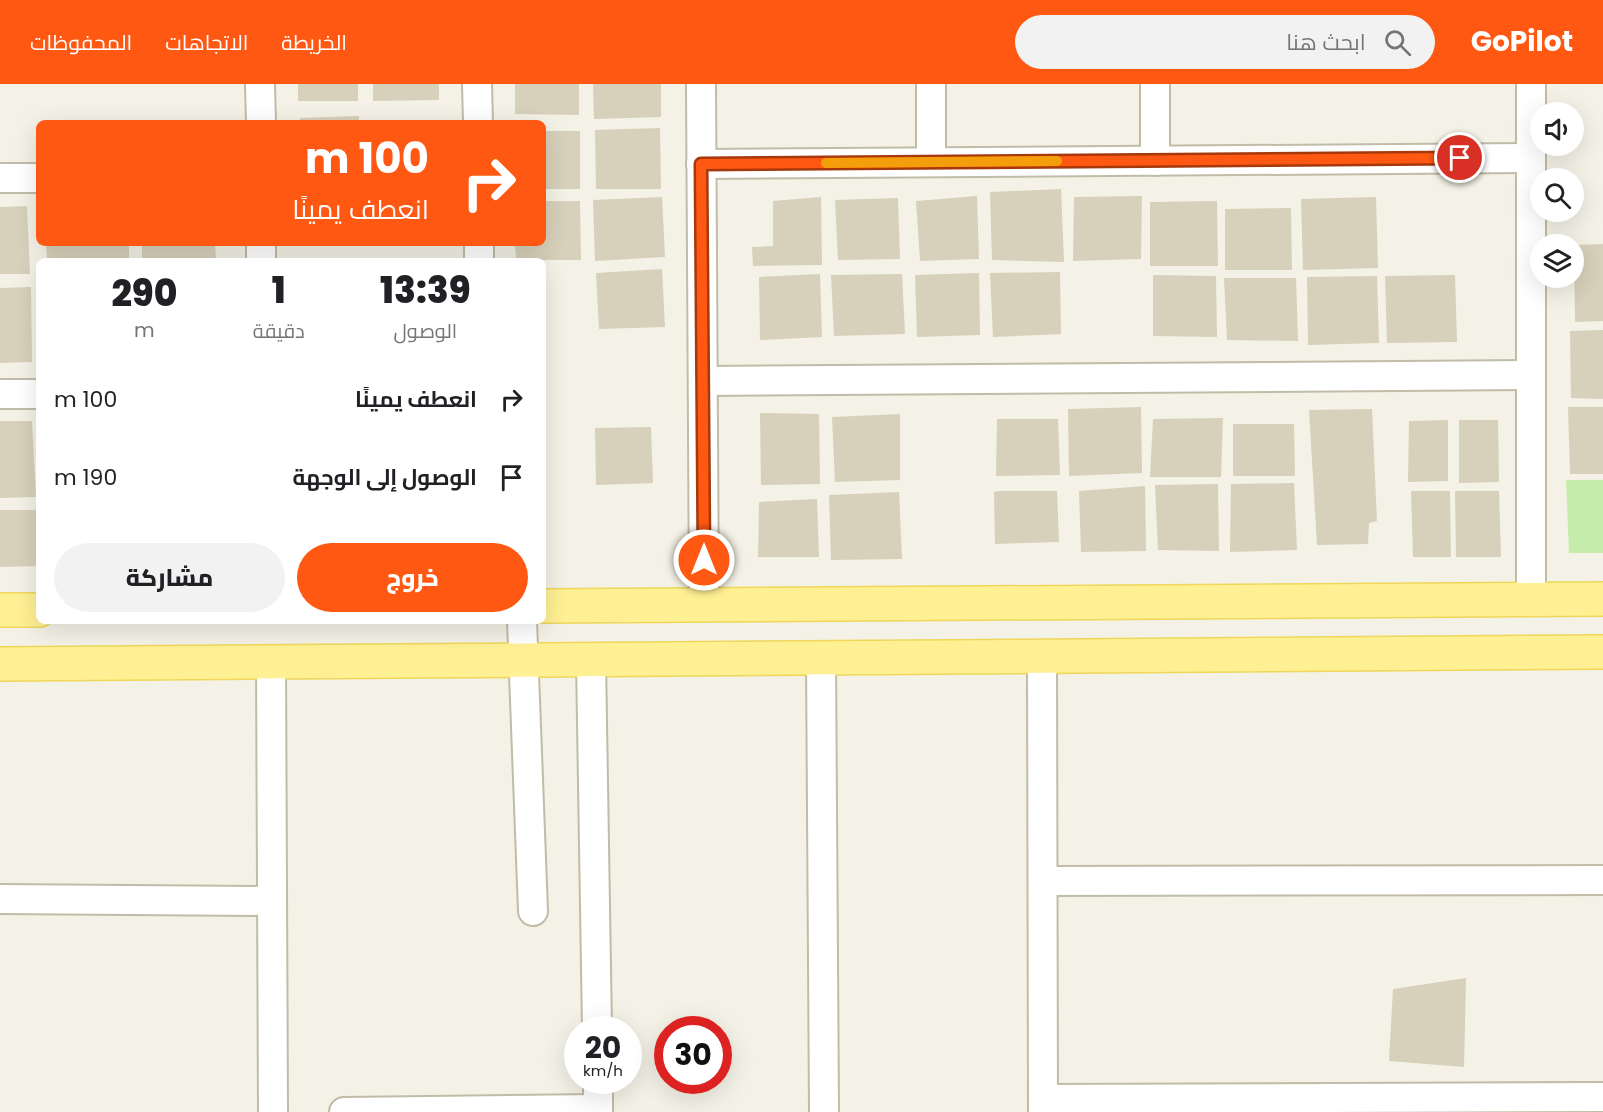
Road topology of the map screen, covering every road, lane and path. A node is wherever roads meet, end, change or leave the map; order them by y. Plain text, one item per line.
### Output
1 (260, 84) edge
2 (477, 84) edge
3 (701, 84) edge
4 (931, 84) edge
5 (1155, 84) edge
6 (1531, 84) edge
7 (261, 120) edge
8 (478, 120) edge
9 (1531, 158) junction
10 (1155, 161) junction
11 (931, 162) junction
12 (701, 164) junction
13 (0, 178) edge
14 (36, 178) edge
15 (1531, 375) junction
16 (703, 381) junction
17 (0, 394) edge
18 (36, 394) edge
19 (1531, 599) junction
20 (1603, 599) edge
21 (705, 605) junction
22 (546, 606) edge
23 (0, 610) edge
24 (36, 610) edge
25 (522, 624) edge
26 (1603, 652) edge
27 (1042, 656) junction
28 (821, 658) junction
29 (525, 660) junction
30 (591, 660) junction
31 (271, 662) junction
32 (0, 664) edge
33 (1603, 880) edge
34 (1042, 881) junction
35 (0, 899) edge
36 (272, 901) junction
37 (532, 911) dead end
38 (597, 1016) edge
39 (597, 1094) edge
40 (1603, 1097) edge
41 (1261, 1105) edge
42 (1540, 1105) edge
43 (1043, 1106) edge
44 (598, 1111) edge
45 (273, 1112) edge
46 (344, 1112) edge
47 (824, 1112) edge

1 - 7 street
2 - 8 street
3 - 12 street
4 - 11 street
5 - 10 street
6 - 9 street
9 - 10 street
9 - 15 street
10 - 11 street
11 - 12 street
12 - 16 street
13 - 14 street
15 - 16 street
15 - 19 street
16 - 21 street
17 - 18 street
19 - 20 main road
19 - 21 main road
21 - 22 main road
23 - 24 main road
25 - 29 street
26 - 27 main road
27 - 28 main road
27 - 34 street
28 - 30 main road
28 - 47 street
29 - 30 main road
29 - 31 main road
29 - 37 street
30 - 38 street
31 - 32 main road
31 - 36 street
33 - 34 street
34 - 43 street
35 - 36 street
36 - 45 street
39 - 44 street
40 - 42 street
41 - 42 street
41 - 43 street
44 - 46 street

